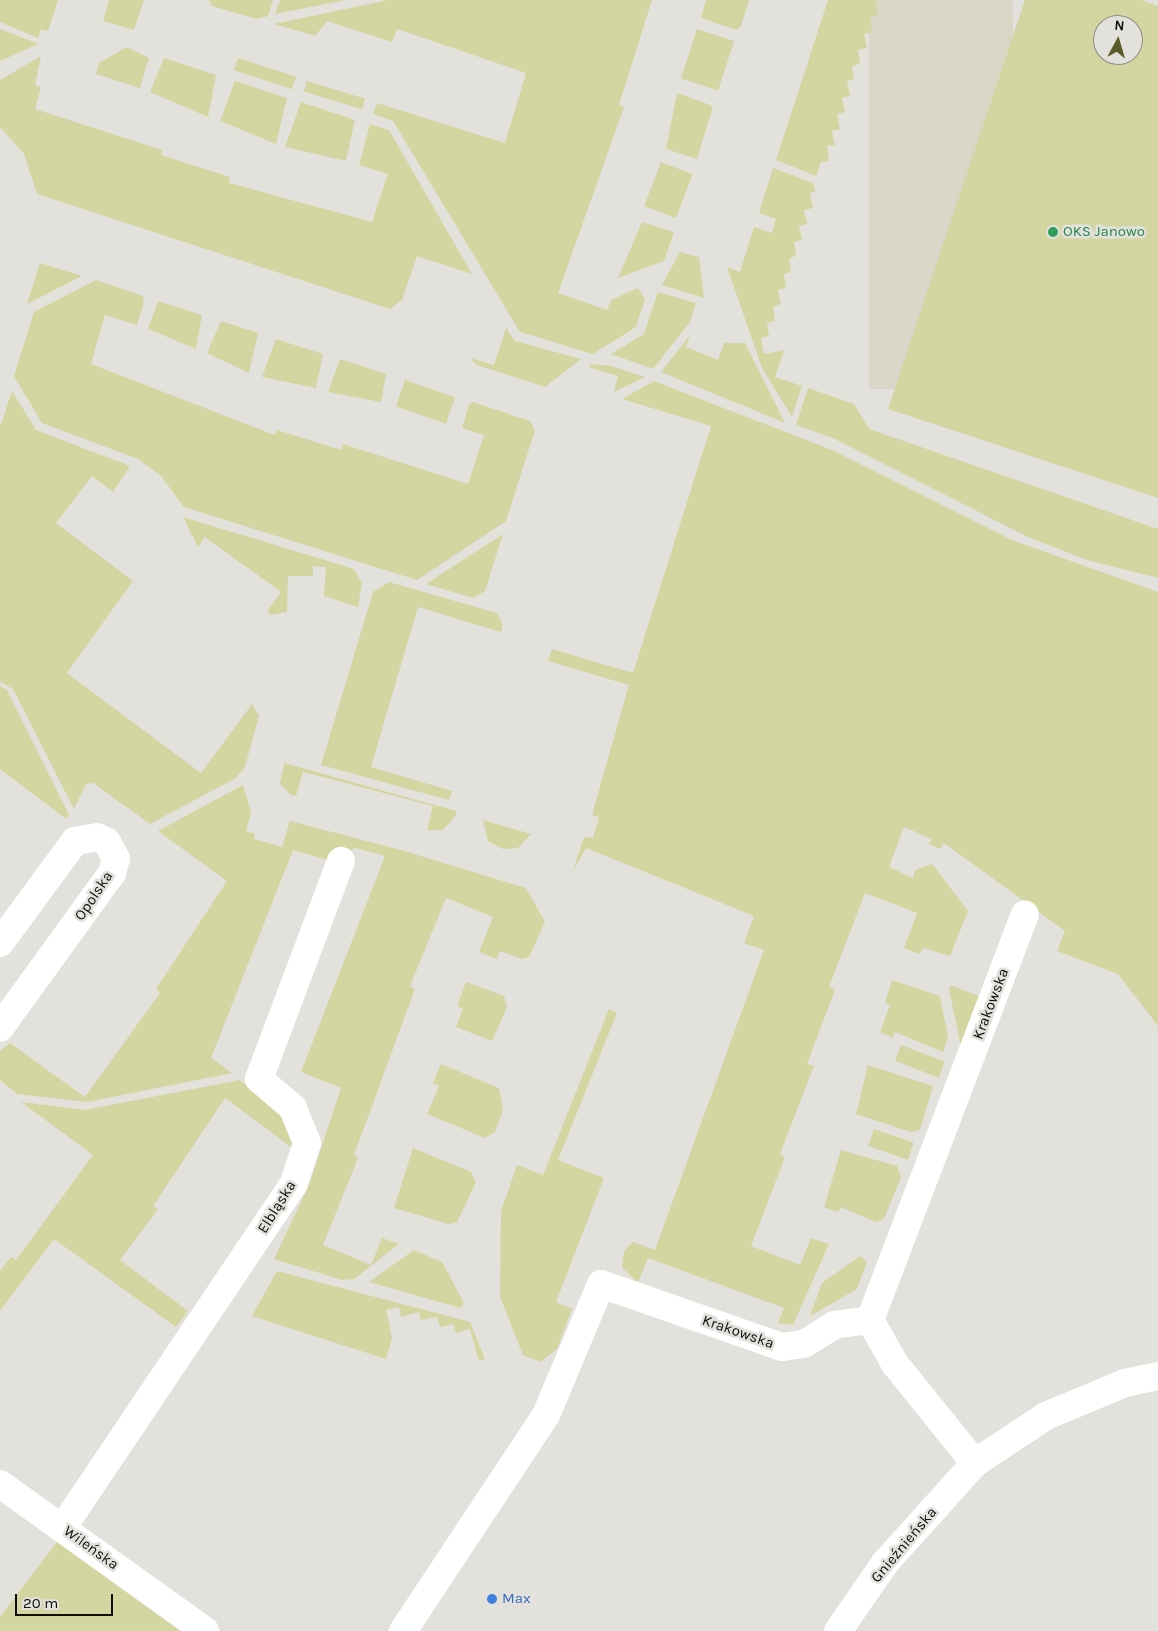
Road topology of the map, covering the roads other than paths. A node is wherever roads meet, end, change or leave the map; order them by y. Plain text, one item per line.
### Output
1 (341, 860) dead end
2 (1026, 914) dead end
3 (0, 943) edge
4 (0, 1028) edge
5 (870, 1320) junction
6 (1158, 1376) edge
7 (975, 1463) junction
8 (0, 1484) edge
9 (63, 1527) junction
10 (205, 1631) edge
11 (403, 1631) edge
12 (838, 1631) edge

1 - 9 street, Elbląska
2 - 5 street, Krakowska
3 - 4 street, Opolska
5 - 7 street
5 - 11 street, Krakowska
6 - 7 street, Gnieźnieńska
7 - 12 street, Gnieźnieńska
8 - 9 street, Wileńska
9 - 10 street, Wileńska

